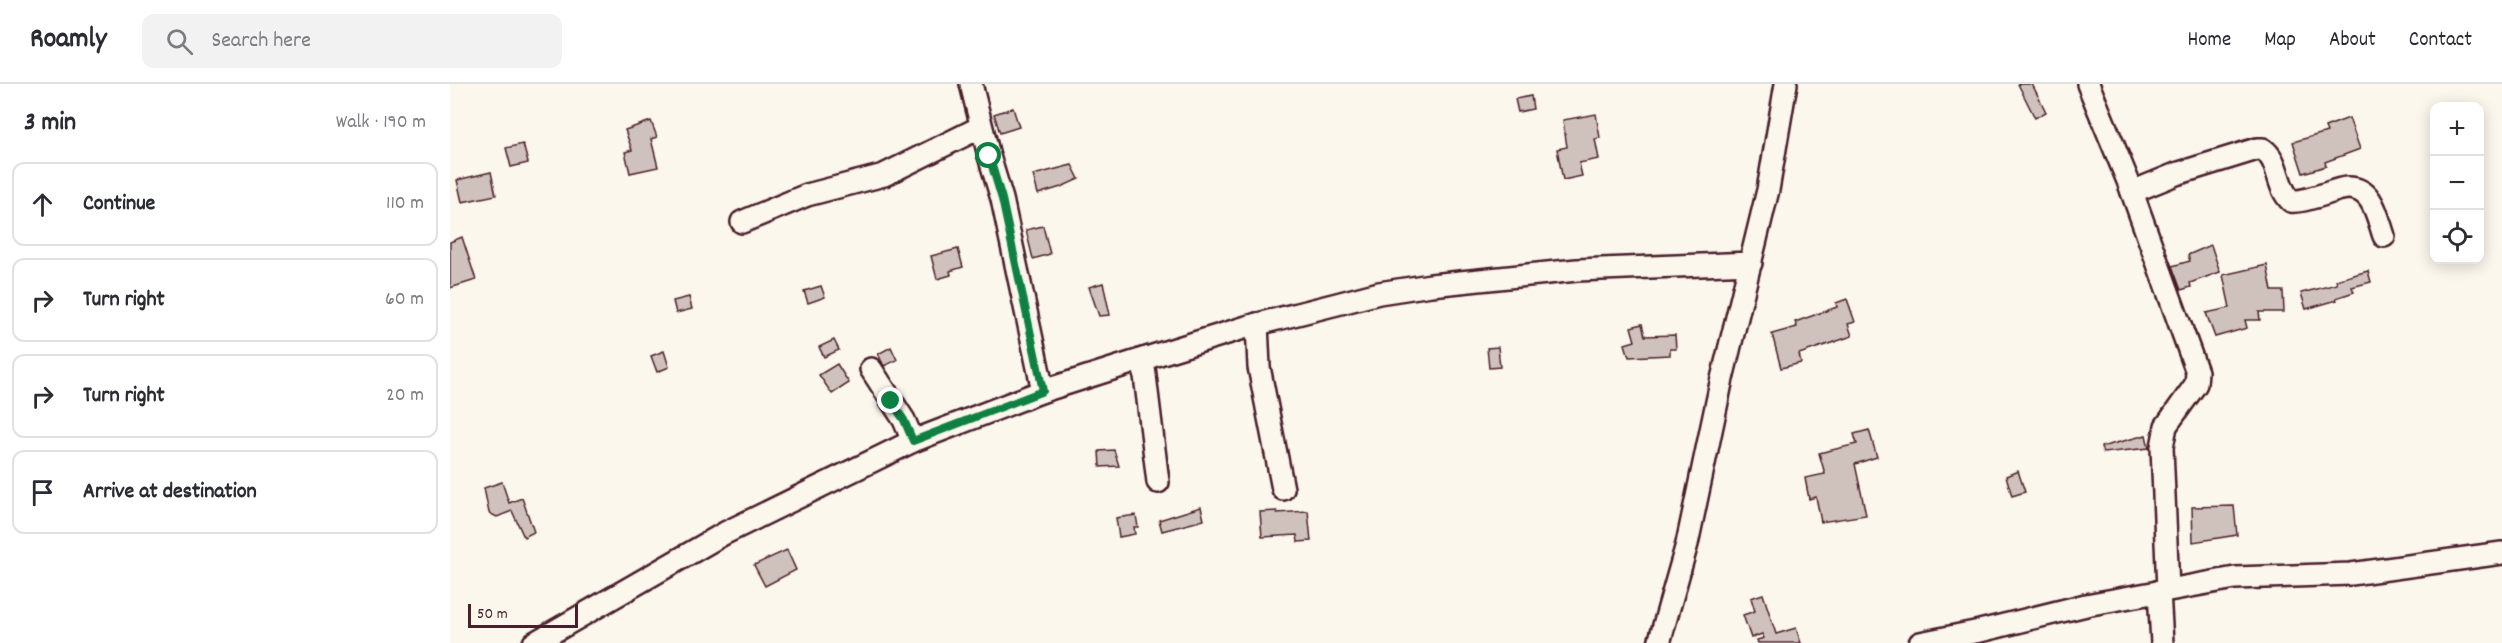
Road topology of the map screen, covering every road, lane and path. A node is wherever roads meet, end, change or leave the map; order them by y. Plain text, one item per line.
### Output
1 (971, 84) edge
2 (1786, 84) edge
3 (2088, 84) edge
4 (981, 127) junction
5 (2132, 192) junction
6 (742, 222) dead end
7 (2384, 236) dead end
8 (1751, 263) junction
9 (1257, 324) junction
10 (1143, 360) junction
11 (871, 369) dead end
12 (1043, 391) junction
13 (913, 441) junction
14 (1158, 482) dead end
15 (1283, 489) dead end
16 (2502, 553) edge
17 (2163, 590) junction
18 (534, 643) edge
19 (1659, 643) edge
20 (1920, 643) edge
21 (2162, 643) edge

1 - 4 street
2 - 8 street
3 - 5 street
4 - 6 street
4 - 12 street
5 - 7 street
5 - 17 street
8 - 9 street
8 - 19 street
9 - 10 street
9 - 15 street
10 - 12 street
10 - 14 street
11 - 13 street
12 - 13 street
13 - 18 street
16 - 17 street
17 - 20 street
17 - 21 street

